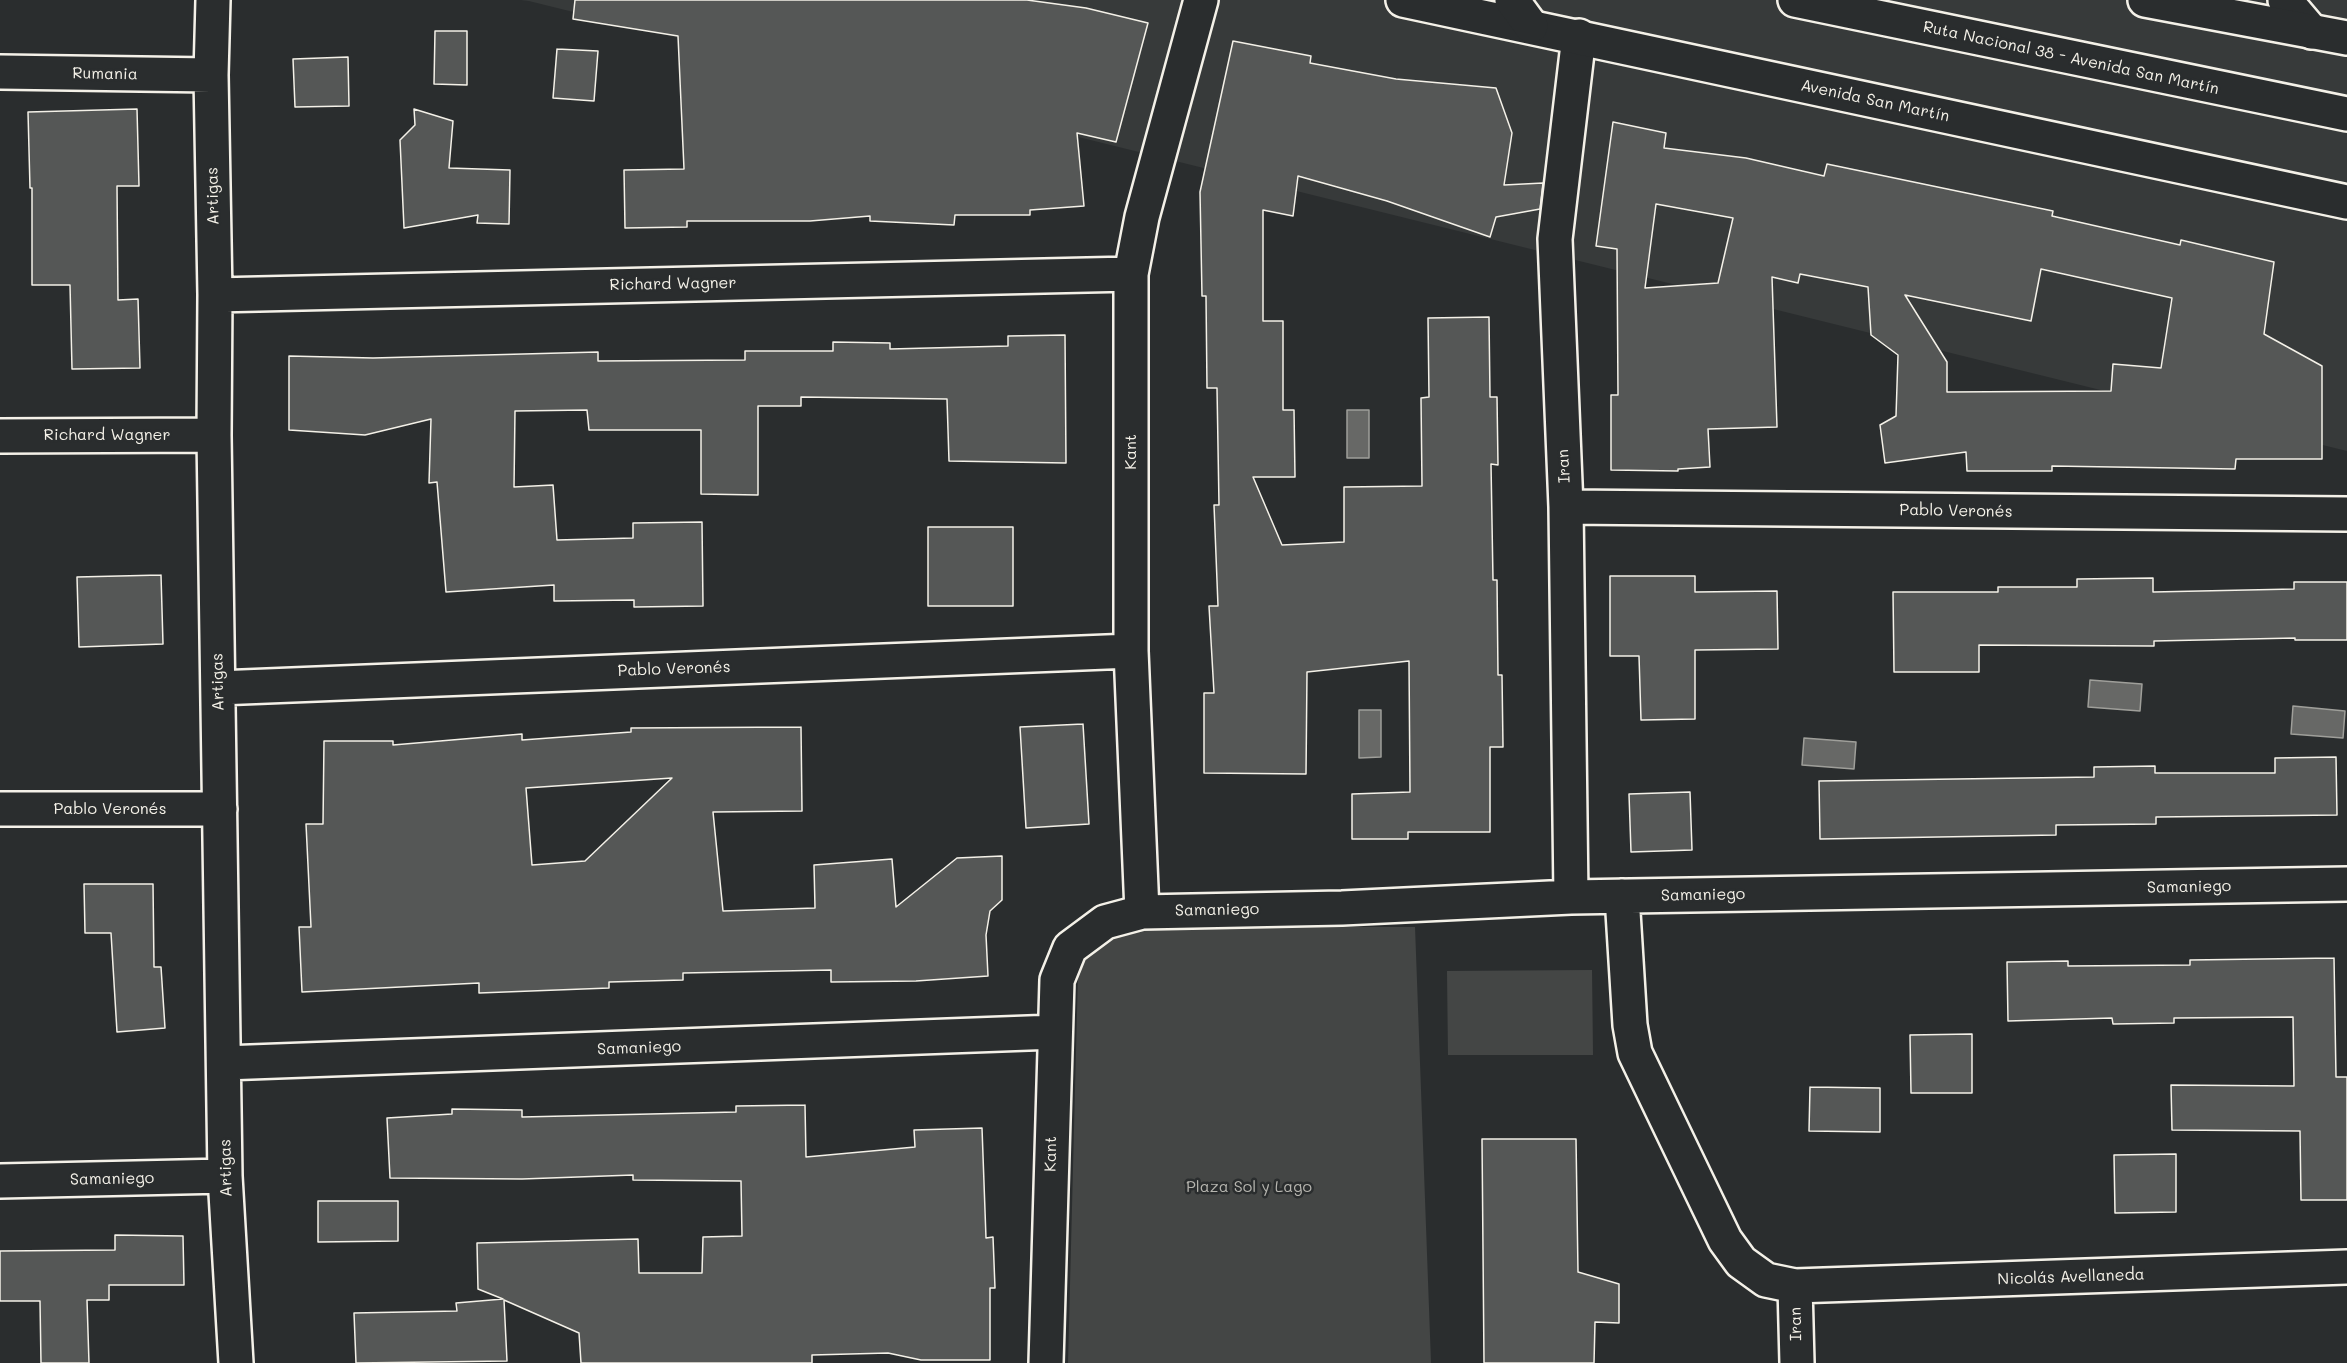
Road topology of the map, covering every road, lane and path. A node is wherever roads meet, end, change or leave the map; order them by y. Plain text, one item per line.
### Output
1 (213, 0) edge
2 (1201, 0) edge
3 (1403, 0) edge
4 (1795, 0) edge
5 (2145, 0) edge
6 (2285, 0) edge
7 (1522, 13) edge
8 (2312, 32) junction
9 (1579, 36) junction
10 (2347, 38) edge
11 (0, 72) edge
12 (211, 75) junction
13 (2347, 114) edge
14 (2347, 202) edge
15 (1131, 274) junction
16 (215, 295) junction
17 (214, 435) junction
18 (0, 436) edge
19 (1566, 507) junction
20 (2347, 514) edge
21 (1131, 651) junction
22 (218, 688) junction
23 (0, 809) edge
24 (220, 809) junction
25 (2347, 884) edge
26 (1622, 896) junction
27 (1571, 897) junction
28 (1142, 912) junction
29 (1070, 948) joint
30 (1055, 1032) junction
31 (224, 1063) junction
32 (225, 1176) junction
33 (0, 1181) edge
34 (2347, 1267) edge
35 (1795, 1286) junction
36 (236, 1363) edge
37 (1046, 1363) edge
38 (1797, 1363) edge

1 - 12 street, Artigas
2 - 15 street, Kant
3 - 7 street, Avenida San Martín
4 - 13 street, Ruta Nacional 38 - Avenida San Martín
5 - 8 street
6 - 8 street
7 - 9 street, Avenida San Martín
8 - 10 street
9 - 14 street, Avenida San Martín
9 - 19 street, Iran
11 - 12 street, Rumania
12 - 16 street, Artigas
15 - 16 street, Richard Wagner
15 - 21 street, Kant
16 - 17 street, Artigas
17 - 18 street, Richard Wagner
17 - 22 street, Artigas
19 - 20 street, Pablo Veronés
19 - 27 street, Iran
21 - 22 street, Pablo Veronés
21 - 28 street, Kant
22 - 24 street, Artigas
23 - 24 street, Pablo Veronés
24 - 31 street, Artigas
25 - 26 street, Samaniego
26 - 27 street, Samaniego
26 - 35 street, Nicolás Avellaneda
27 - 28 street, Samaniego
28 - 29 street, Samaniego
29 - 30 street, Kant
30 - 31 street, Samaniego
30 - 37 street, Kant
31 - 32 street, Artigas
32 - 33 street, Samaniego
32 - 36 street, Artigas
34 - 35 street, Nicolás Avellaneda
35 - 38 street, Iran

